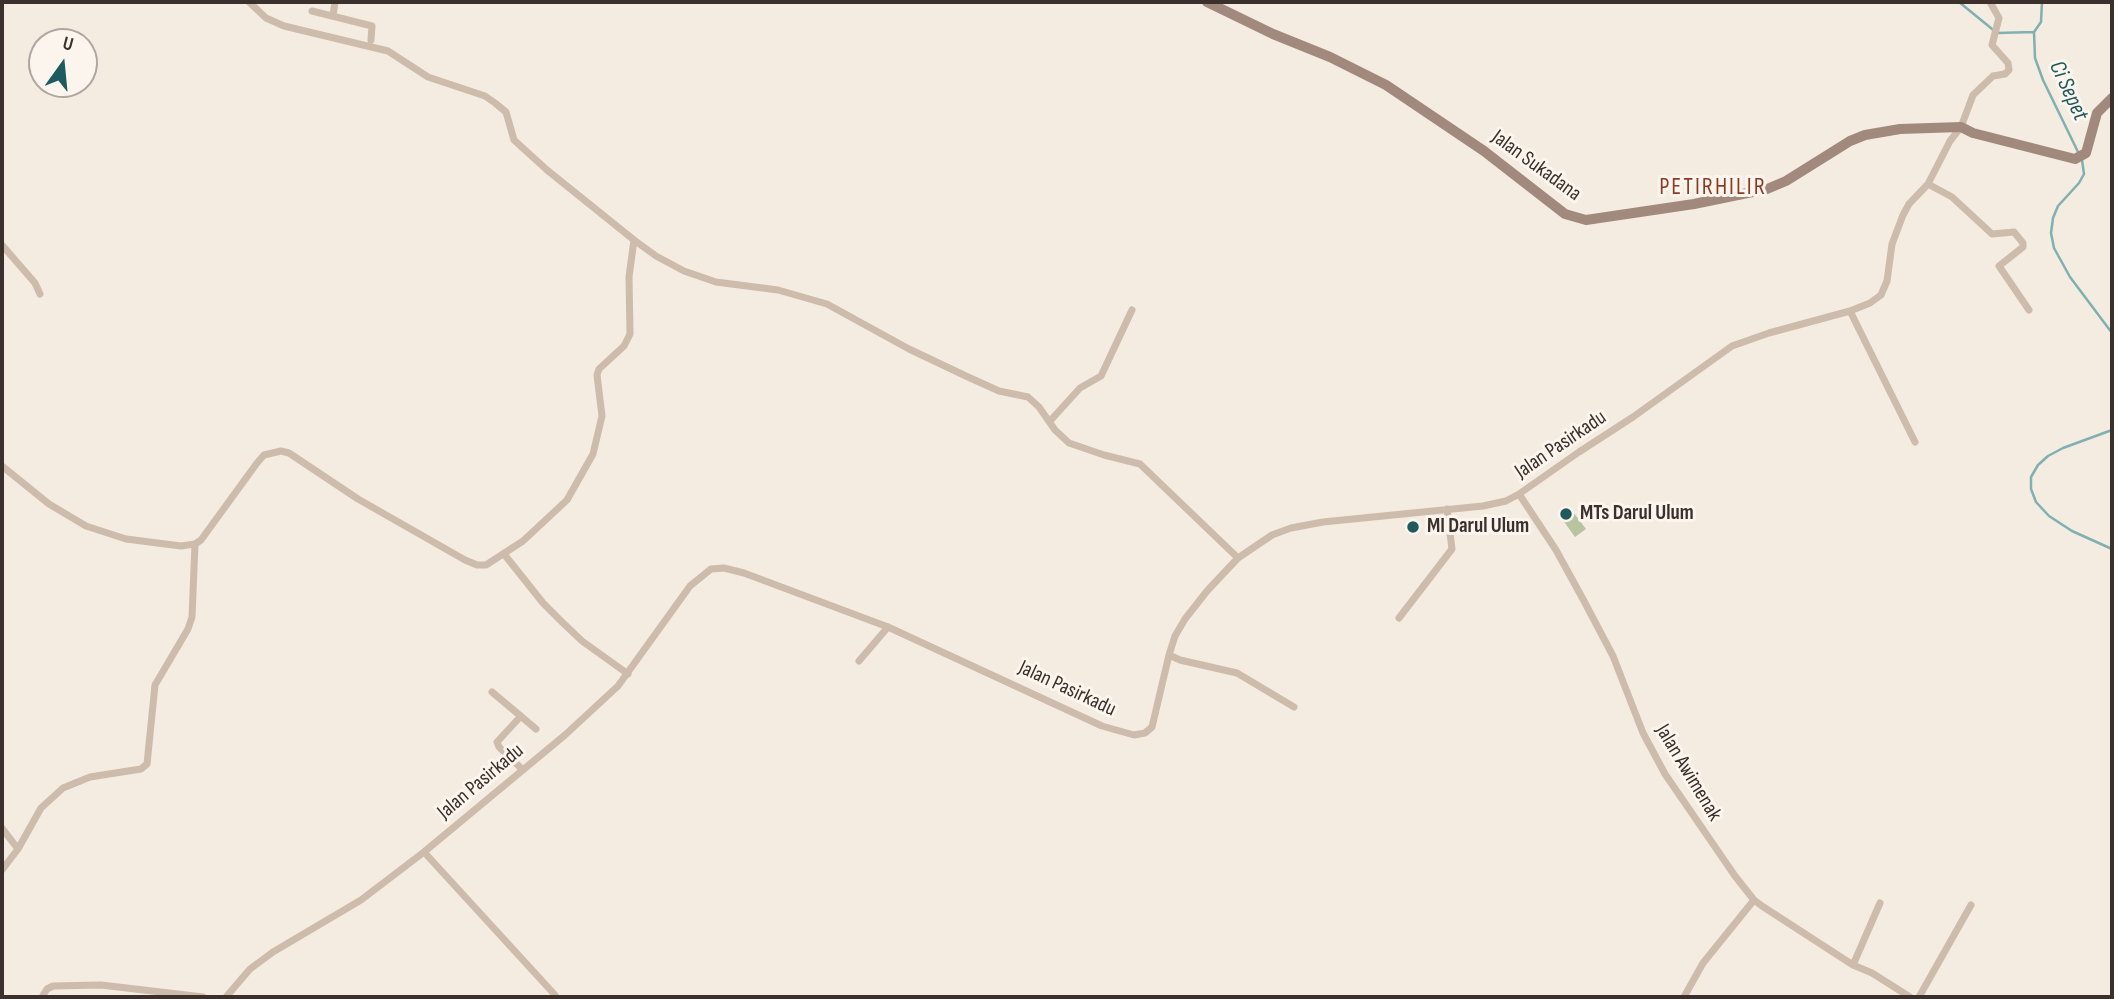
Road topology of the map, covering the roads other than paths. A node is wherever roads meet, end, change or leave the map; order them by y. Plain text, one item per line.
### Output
1 (249, 2) edge
2 (335, 2) edge
3 (1207, 2) edge
4 (1990, 2) edge
5 (312, 10) dead end
6 (333, 15) junction
7 (371, 40) dead end
8 (2112, 98) edge
9 (1961, 127) junction
10 (1928, 184) junction
11 (634, 240) junction
12 (2, 245) edge
13 (40, 294) dead end
14 (1132, 310) dead end
15 (2029, 310) dead end
16 (1850, 311) junction
17 (1050, 421) junction
18 (1915, 442) dead end
19 (2, 466) edge
20 (1519, 494) junction
21 (1447, 509) junction
22 (195, 544) junction
23 (505, 554) junction
24 (1238, 558) junction
25 (1399, 618) dead end
26 (888, 627) junction
27 (1169, 655) junction
28 (859, 661) dead end
29 (628, 674) junction
30 (492, 692) dead end
31 (1294, 707) dead end
32 (521, 716) junction
33 (536, 729) dead end
34 (523, 770) junction
35 (2, 828) edge
36 (18, 849) junction
37 (424, 852) junction
38 (2, 870) edge
39 (1754, 900) junction
40 (1880, 902) dead end
41 (1971, 905) dead end
42 (1853, 965) junction
43 (555, 995) dead end
44 (43, 997) edge
45 (203, 997) edge
46 (226, 997) edge
47 (1684, 997) edge
48 (1910, 997) edge
49 (1919, 997) edge

1 - 11 street
2 - 6 street
3 - 9 main road, Jalan Sukadana
4 - 9 street, Jalan Pasirkadu
5 - 6 street
6 - 7 street
8 - 9 main road, Jalan Sukadana
9 - 10 street, Jalan Pasirkadu
10 - 15 street
10 - 16 street, Jalan Pasirkadu
11 - 17 street
11 - 23 street
12 - 13 street
14 - 17 street
16 - 18 street
16 - 20 street, Jalan Pasirkadu
17 - 24 street
19 - 22 street
20 - 21 street, Jalan Pasirkadu
20 - 39 street, Jalan Awimenak
21 - 24 street, Jalan Pasirkadu
21 - 25 street
22 - 23 street
22 - 36 street
23 - 29 street
24 - 27 street, Jalan Pasirkadu
26 - 27 street, Jalan Pasirkadu
26 - 28 street
26 - 29 street, Jalan Pasirkadu
27 - 31 street
29 - 34 street, Jalan Pasirkadu
30 - 32 street
32 - 33 street
32 - 34 street
34 - 37 street, Jalan Pasirkadu
35 - 36 street
36 - 38 street
37 - 43 street
37 - 46 street, Jalan Pasirkadu
39 - 42 street, Jalan Awimenak
39 - 47 street
40 - 42 street
41 - 49 street
42 - 48 street, Jalan Awimenak
44 - 45 street

